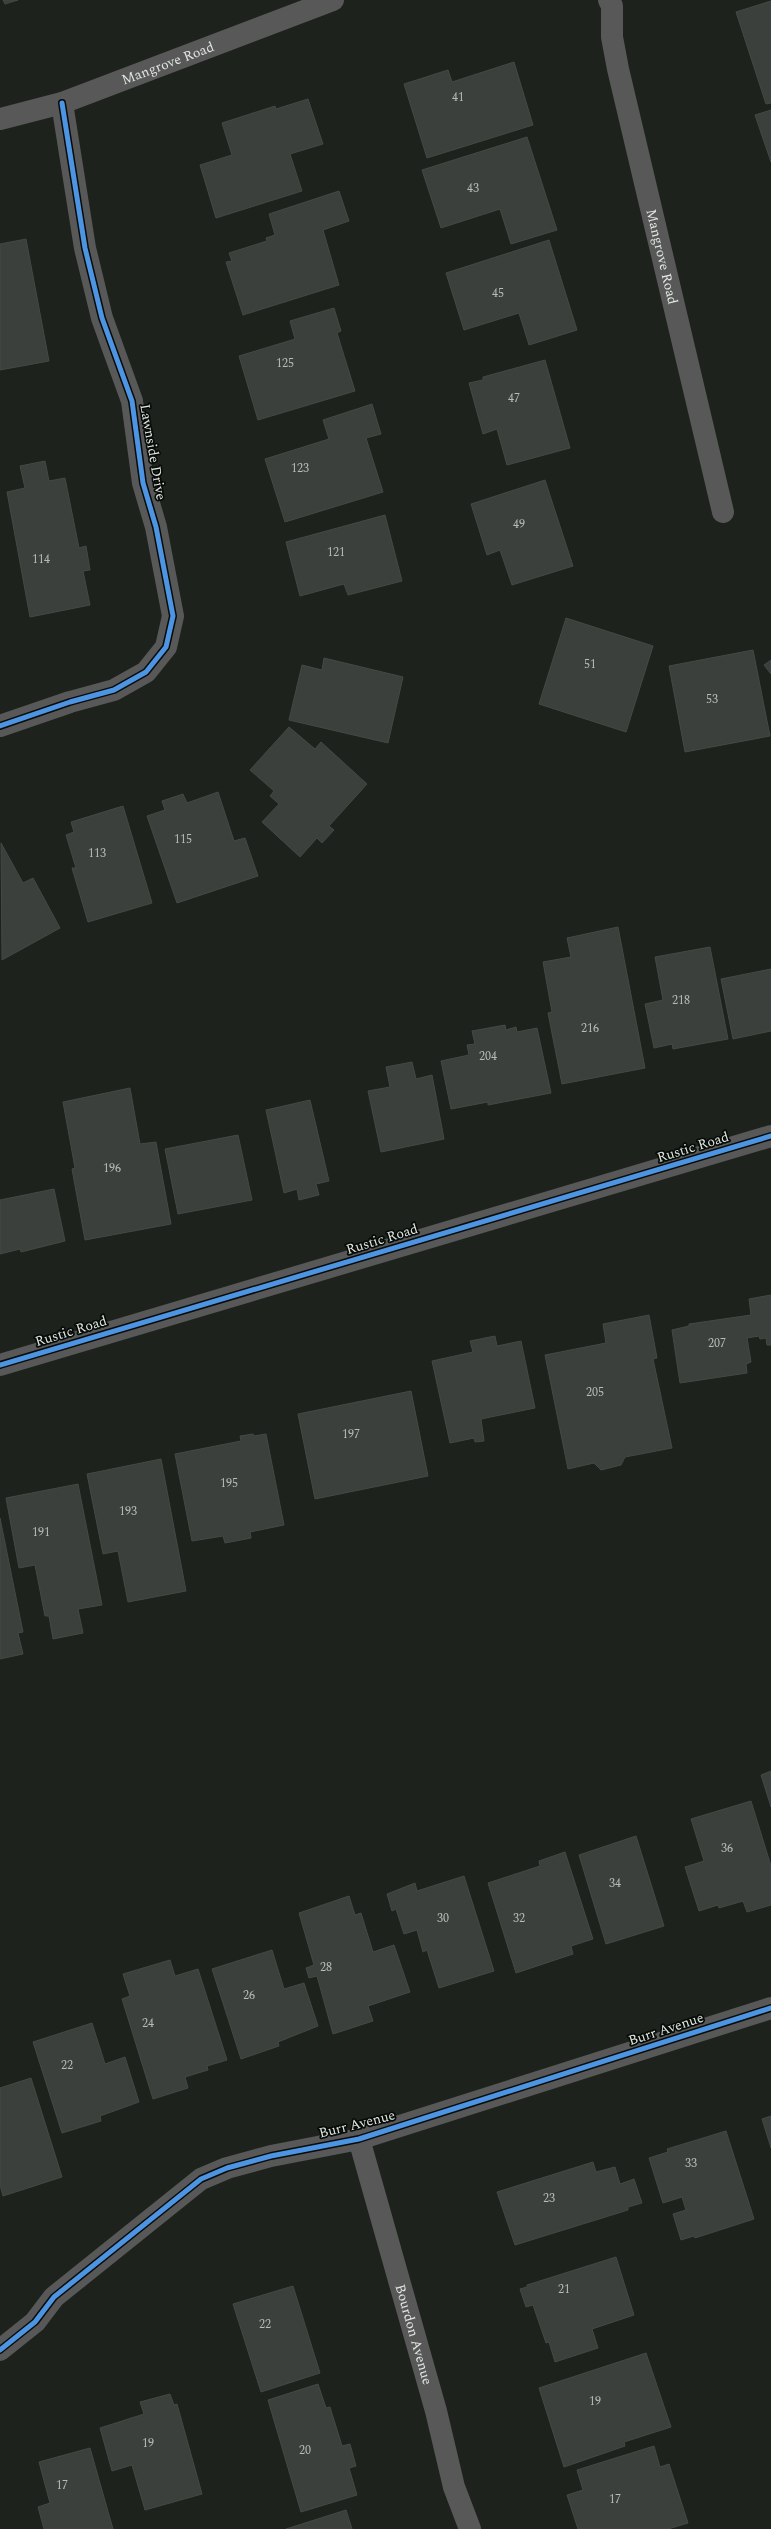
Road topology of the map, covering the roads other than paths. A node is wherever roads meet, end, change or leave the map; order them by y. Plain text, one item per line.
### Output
1 (333, 0) edge
2 (609, 0) edge
3 (62, 103) junction
4 (0, 118) edge
5 (723, 512) dead end
6 (0, 726) edge
7 (771, 1136) edge
8 (0, 1365) edge
9 (771, 2008) edge
10 (359, 2139) junction
11 (0, 2350) edge
12 (470, 2529) edge

1 - 3 street, Mangrove Road
2 - 5 street, Mangrove Road
3 - 4 street, Mangrove Road
3 - 6 street, Lawnside Drive
7 - 8 street, Rustic Road
9 - 10 street, Burr Avenue
10 - 11 street, Burr Avenue
10 - 12 street, Bourdon Avenue

